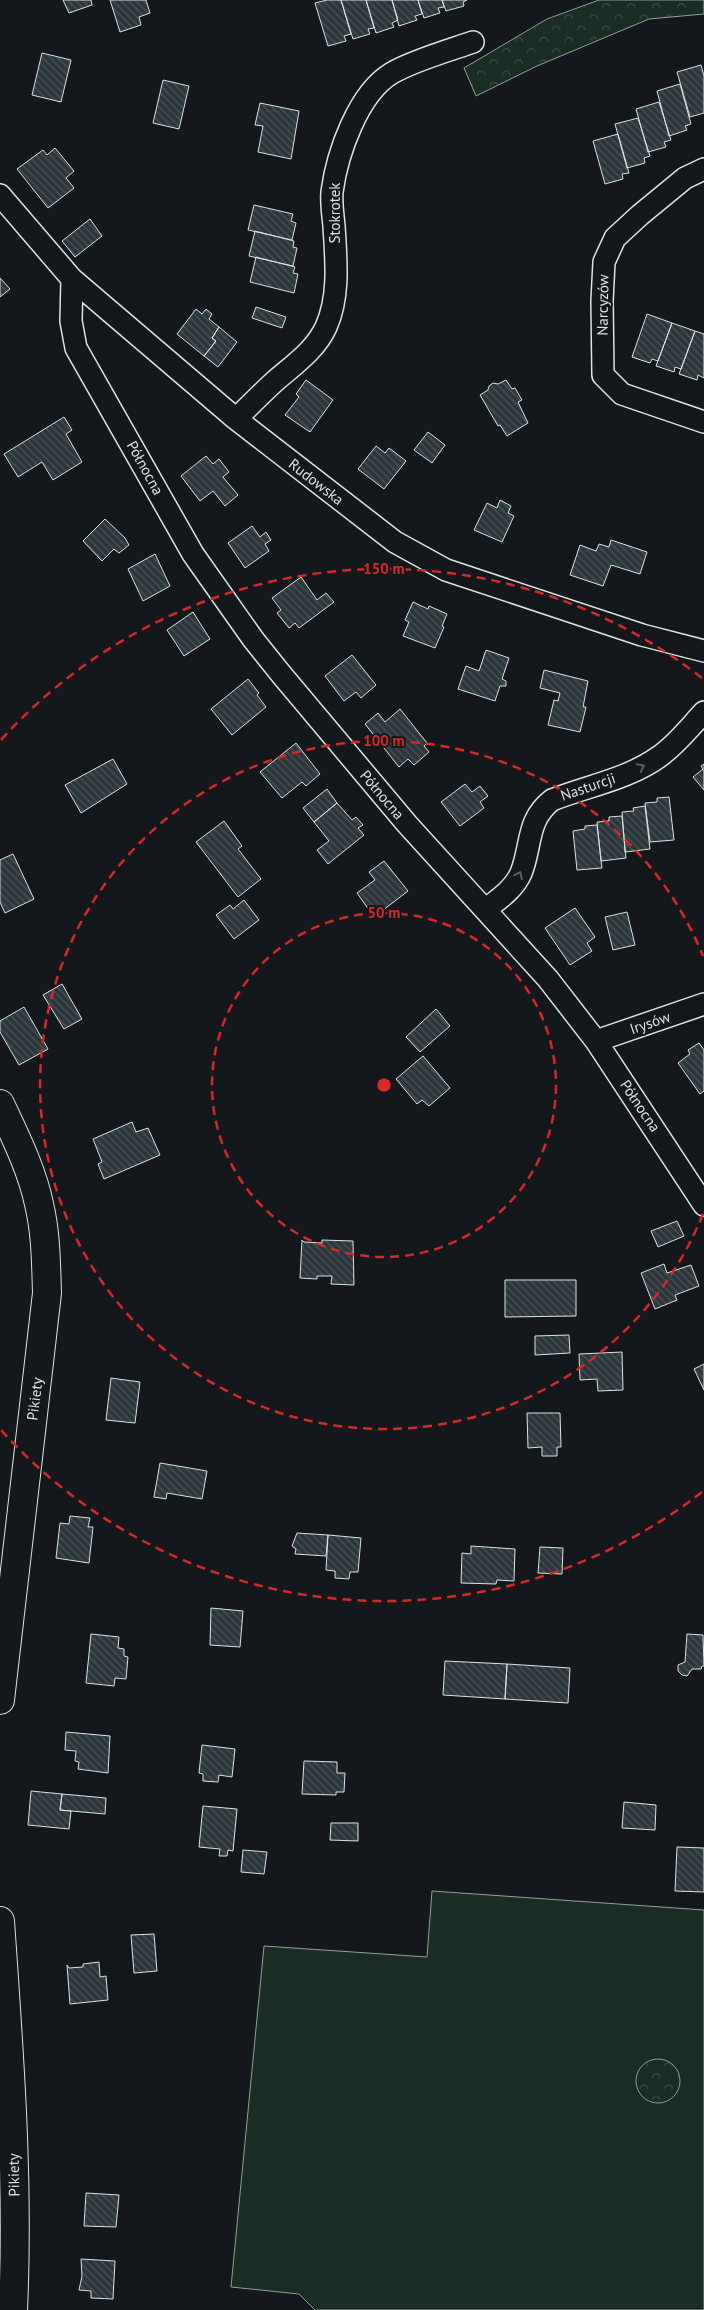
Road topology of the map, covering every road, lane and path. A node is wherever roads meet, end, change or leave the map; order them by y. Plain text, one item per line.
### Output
1 (473, 42) dead end
2 (704, 169) edge
3 (0, 196) edge
4 (72, 279) junction
5 (236, 419) junction
6 (704, 422) edge
7 (704, 652) edge
8 (704, 712) edge
9 (486, 910) junction
10 (704, 1004) edge
11 (596, 1041) junction
12 (0, 1104) edge
13 (704, 1205) edge
14 (0, 1700) edge
15 (0, 1921) edge
16 (13, 2310) edge

1 - 5 street, Stokrotek
2 - 6 street, Narcyzów
3 - 4 street, Rudowska
4 - 5 street, Rudowska
4 - 9 street, Północna
5 - 7 street, Rudowska
9 -> 8 street, Nasturcji
9 - 11 street, Północna
10 - 11 street, Irysów
11 - 13 street, Północna
12 - 14 street, Pikiety
15 - 16 street, Pikiety

